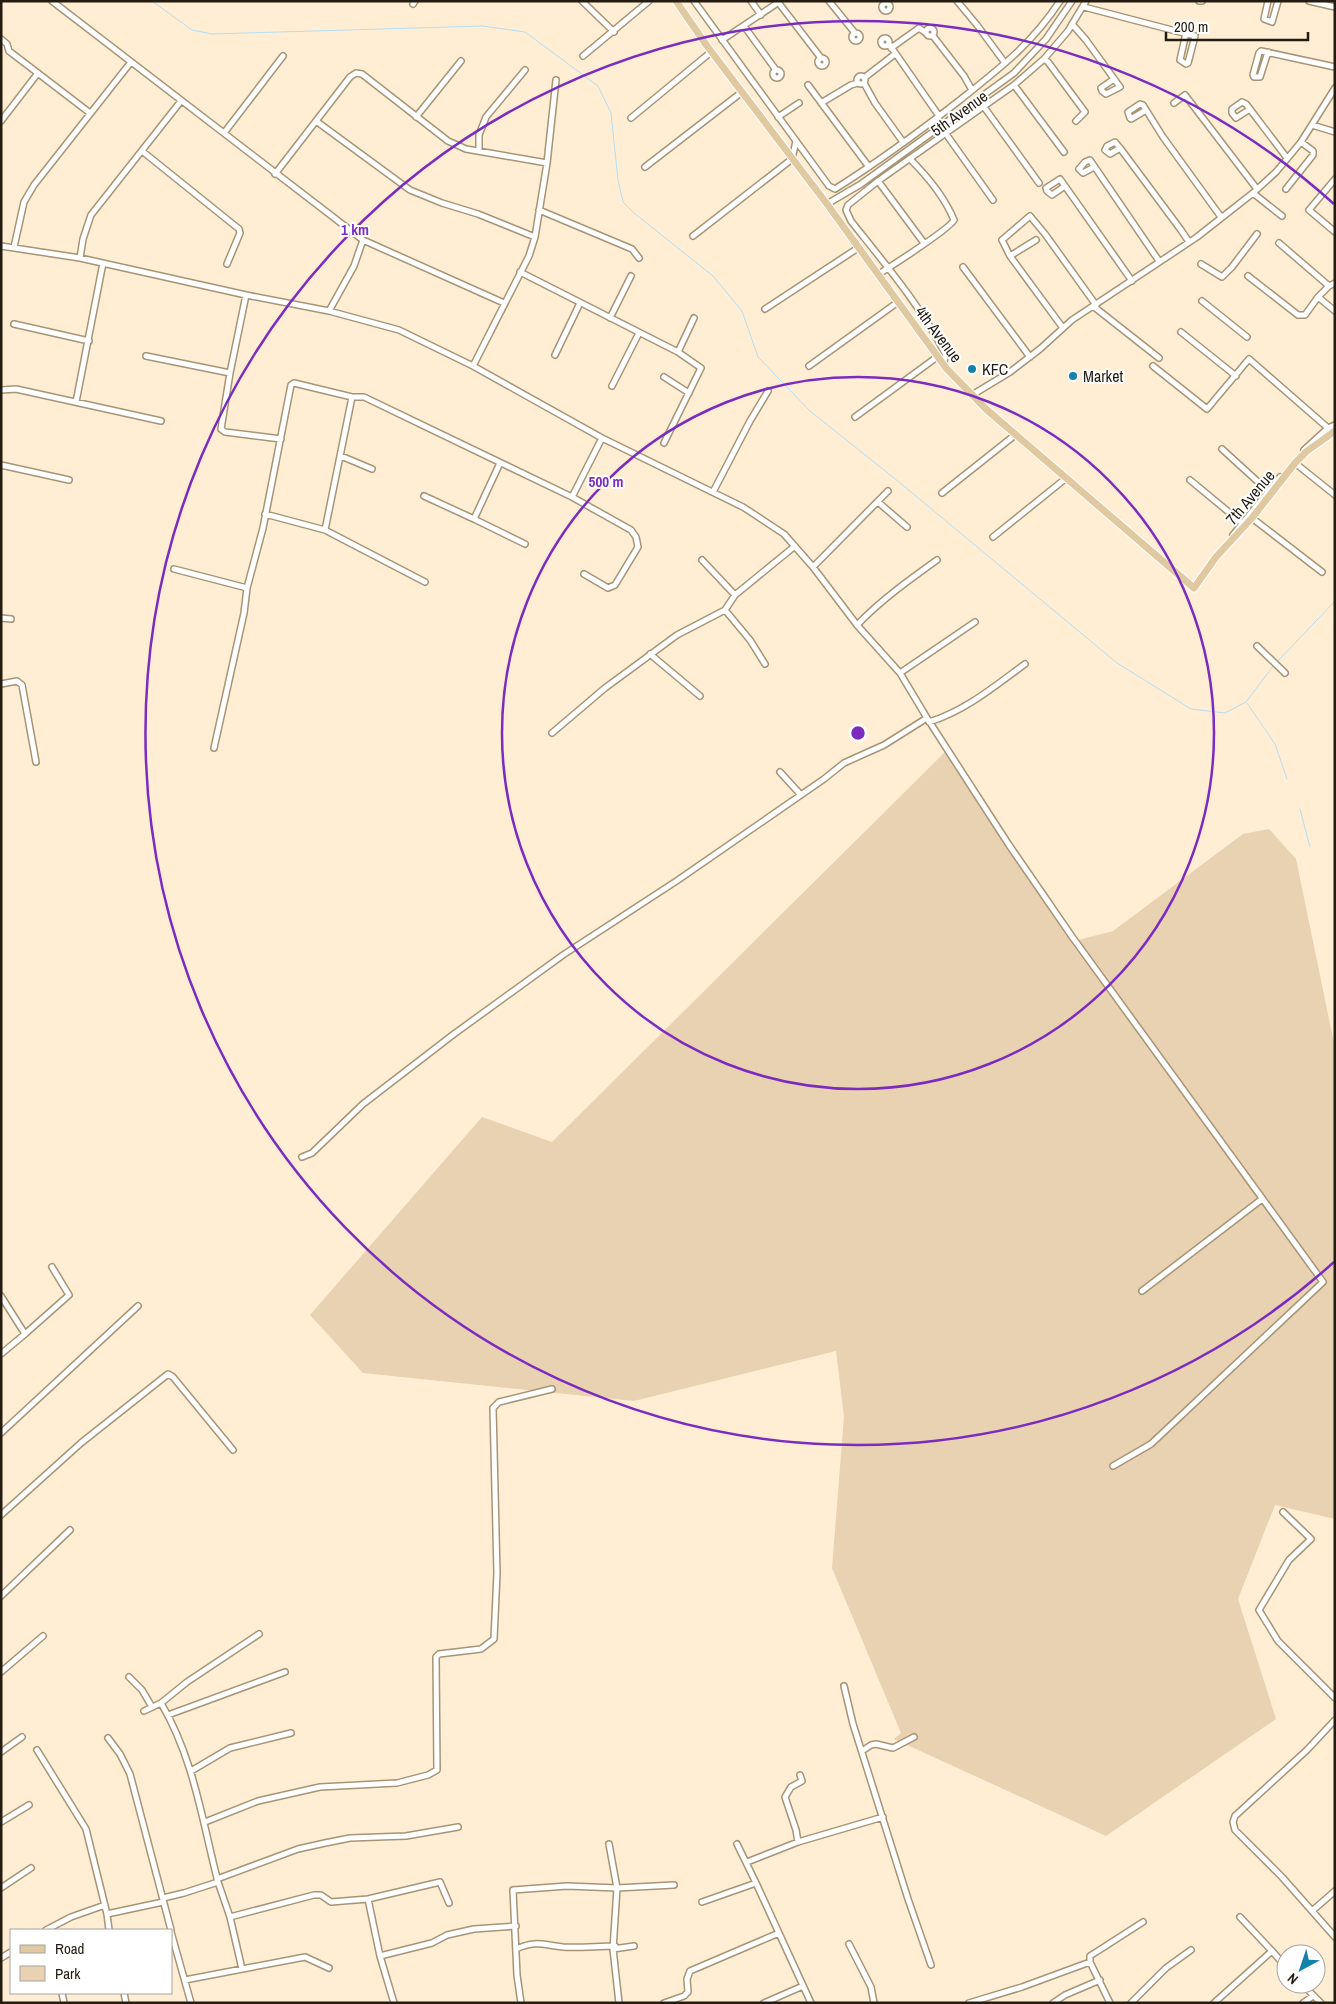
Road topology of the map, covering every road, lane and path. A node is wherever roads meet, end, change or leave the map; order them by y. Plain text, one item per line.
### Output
1 (52, 1) edge
2 (582, 1) edge
3 (650, 1) edge
4 (676, 1) edge
5 (694, 1) edge
6 (751, 1) edge
7 (829, 1) edge
8 (957, 1) edge
9 (1060, 1) edge
10 (1072, 1) edge
11 (1268, 1) edge
12 (1278, 1) edge
13 (1309, 1) edge
14 (779, 2) edge
15 (1085, 4) edge
16 (1335, 7) edge
17 (761, 14) junction
18 (1072, 24) junction
19 (744, 26) junction
20 (614, 32) junction
21 (855, 33) dead end
22 (1186, 33) junction
23 (1, 39) edge
24 (722, 40) junction
25 (711, 52) junction
26 (1268, 52) junction
27 (895, 54) junction
28 (283, 56) dead end
29 (583, 56) dead end
30 (821, 58) dead end
31 (1044, 59) junction
32 (461, 61) dead end
33 (131, 62) junction
34 (1005, 63) junction
35 (1335, 67) edge
36 (525, 70) dead end
37 (776, 70) dead end
38 (38, 73) junction
39 (556, 80) dead end
40 (1114, 80) dead end
41 (862, 81) junction
42 (808, 85) dead end
43 (1014, 85) junction
44 (1335, 88) edge
45 (972, 90) junction
46 (742, 92) junction
47 (181, 101) junction
48 (799, 103) dead end
49 (821, 103) junction
50 (1174, 103) dead end
51 (984, 107) junction
52 (1250, 109) dead end
53 (1146, 110) dead end
54 (90, 113) junction
55 (939, 116) junction
56 (778, 117) junction
57 (416, 118) junction
58 (632, 118) dead end
59 (1, 120) edge
60 (316, 121) junction
61 (1076, 121) dead end
62 (1312, 125) junction
63 (1335, 132) edge
64 (224, 133) junction
65 (946, 134) junction
66 (796, 141) junction
67 (903, 142) junction
68 (1301, 142) junction
69 (1120, 148) dead end
70 (142, 150) junction
71 (479, 151) junction
72 (1064, 152) dead end
73 (1287, 158) junction
74 (792, 159) junction
75 (910, 159) junction
76 (547, 163) junction
77 (645, 167) dead end
78 (868, 168) junction
79 (1094, 168) dead end
80 (896, 169) junction
81 (876, 173) junction
82 (275, 174) junction
83 (1335, 178) edge
84 (878, 181) junction
85 (1039, 182) dead end
86 (861, 184) junction
87 (1065, 186) dead end
88 (1286, 188) dead end
89 (1255, 191) junction
90 (993, 200) dead end
91 (827, 204) junction
92 (539, 210) junction
93 (1282, 216) dead end
94 (1222, 217) junction
95 (1335, 232) edge
96 (1257, 234) dead end
97 (693, 236) dead end
98 (535, 237) junction
99 (851, 238) junction
100 (864, 238) junction
101 (363, 240) junction
102 (1036, 240) dead end
103 (1189, 242) junction
104 (924, 243) junction
105 (1279, 243) dead end
106 (1, 246) edge
107 (14, 247) junction
108 (858, 248) junction
109 (1010, 256) junction
110 (80, 258) junction
111 (639, 258) dead end
112 (882, 260) junction
113 (1159, 261) junction
114 (103, 264) junction
115 (227, 264) dead end
116 (1201, 264) dead end
117 (872, 266) junction
118 (963, 267) dead end
119 (888, 268) junction
120 (520, 272) junction
121 (879, 274) junction
122 (632, 276) dead end
123 (1248, 276) dead end
124 (1132, 281) junction
125 (1335, 283) edge
126 (1329, 286) junction
127 (246, 295) junction
128 (1318, 297) junction
129 (1202, 301) dead end
130 (898, 302) junction
131 (504, 303) junction
132 (580, 303) junction
133 (1094, 306) junction
134 (765, 309) dead end
135 (329, 310) junction
136 (1335, 311) edge
137 (610, 318) junction
138 (694, 318) dead end
139 (14, 324) dead end
140 (1063, 328) junction
141 (1181, 332) dead end
142 (639, 333) junction
143 (1247, 337) dead end
144 (89, 341) junction
145 (678, 352) junction
146 (555, 355) dead end
147 (146, 356) dead end
148 (937, 357) junction
149 (1030, 357) junction
150 (1159, 358) dead end
151 (943, 364) junction
152 (473, 366) junction
153 (809, 366) dead end
154 (1153, 366) dead end
155 (230, 373) junction
156 (1236, 376) junction
157 (664, 377) dead end
158 (612, 386) dead end
159 (1, 390) edge
160 (768, 391) dead end
161 (690, 393) junction
162 (972, 395) junction
163 (352, 397) junction
164 (76, 402) junction
165 (855, 416) dead end
166 (160, 422) dead end
167 (1335, 425) edge
168 (1331, 430) edge
169 (1015, 435) junction
170 (602, 438) junction
171 (281, 439) junction
172 (664, 443) dead end
173 (1222, 449) dead end
174 (341, 456) junction
175 (1294, 463) junction
176 (500, 464) junction
177 (1, 465) edge
178 (372, 469) dead end
179 (1065, 479) junction
180 (69, 480) dead end
181 (1190, 480) dead end
182 (888, 491) dead end
183 (1268, 491) junction
184 (713, 492) junction
185 (942, 493) dead end
186 (1335, 495) edge
187 (424, 496) dead end
188 (572, 497) junction
189 (878, 502) junction
190 (265, 514) junction
191 (1252, 518) junction
192 (474, 519) junction
193 (1242, 523) junction
194 (907, 527) dead end
195 (325, 530) junction
196 (993, 536) dead end
197 (524, 544) dead end
198 (795, 546) junction
199 (1216, 557) junction
200 (702, 560) dead end
201 (937, 560) dead end
202 (813, 568) junction
203 (174, 569) dead end
204 (1322, 572) dead end
205 (584, 574) dead end
206 (425, 582) dead end
207 (247, 588) junction
208 (1194, 588) joint
209 (735, 595) junction
210 (725, 610) junction
211 (1, 618) edge
212 (11, 619) dead end
213 (975, 622) dead end
214 (857, 625) junction
215 (1257, 646) dead end
216 (650, 654) junction
217 (765, 664) dead end
218 (1025, 664) dead end
219 (900, 673) junction
220 (1285, 673) dead end
221 (1, 684) edge
222 (700, 696) dead end
223 (928, 720) junction
224 (552, 733) dead end
225 (214, 748) dead end
226 (36, 762) dead end
227 (780, 772) dead end
228 (802, 795) junction
229 (302, 1157) dead end
230 (1262, 1199) junction
231 (52, 1267) dead end
232 (1142, 1291) dead end
233 (1, 1296) edge
234 (138, 1306) dead end
235 (25, 1334) junction
236 (1, 1354) edge
237 (552, 1389) dead end
238 (1, 1434) edge
239 (233, 1450) dead end
240 (1113, 1466) dead end
241 (1283, 1512) dead end
242 (1, 1515) edge
243 (70, 1530) dead end
244 (1, 1596) edge
245 (259, 1634) dead end
246 (43, 1636) dead end
247 (1, 1672) edge
248 (285, 1672) dead end
249 (129, 1677) dead end
250 (844, 1686) dead end
251 (1335, 1698) edge
252 (161, 1703) junction
253 (152, 1707) junction
254 (144, 1711) dead end
255 (168, 1715) junction
256 (1335, 1720) edge
257 (291, 1733) dead end
258 (22, 1737) dead end
259 (108, 1738) dead end
260 (914, 1738) dead end
261 (37, 1750) dead end
262 (862, 1751) junction
263 (1, 1752) edge
264 (192, 1771) junction
265 (800, 1776) dead end
266 (29, 1805) dead end
267 (883, 1817) junction
268 (1, 1822) edge
269 (205, 1822) junction
270 (458, 1827) dead end
271 (798, 1842) junction
272 (609, 1844) dead end
273 (737, 1844) dead end
274 (747, 1862) junction
275 (31, 1868) dead end
276 (217, 1880) junction
277 (756, 1883) junction
278 (674, 1885) dead end
279 (1, 1888) edge
280 (617, 1888) junction
281 (1335, 1891) edge
282 (368, 1899) junction
283 (163, 1900) junction
284 (702, 1902) dead end
285 (449, 1903) dead end
286 (105, 1905) junction
287 (1312, 1912) junction
288 (107, 1914) junction
289 (230, 1917) junction
290 (1240, 1917) dead end
291 (1143, 1922) dead end
292 (516, 1926) junction
293 (48, 1929) edge
294 (109, 1929) edge
295 (170, 1929) edge
296 (779, 1933) junction
297 (172, 1934) edge
298 (1335, 1937) edge
299 (849, 1944) dead end
300 (634, 1946) dead end
301 (614, 1948) junction
302 (516, 1949) junction
303 (1191, 1950) dead end
304 (1272, 1951) junction
305 (380, 1956) junction
306 (1276, 1956) edge
307 (1090, 1962) junction
308 (931, 1965) dead end
309 (329, 1968) dead end
310 (242, 1969) junction
311 (185, 1980) junction
312 (1100, 1980) junction
313 (803, 1986) junction
314 (1313, 1996) joint
315 (191, 2003) edge
316 (394, 2003) edge
317 (521, 2003) edge
318 (619, 2003) edge
319 (664, 2003) edge
320 (764, 2003) edge
321 (811, 2003) edge
322 (874, 2003) edge
323 (969, 2003) edge
324 (1053, 2003) edge
325 (1110, 2003) edge
326 (1131, 2003) edge
327 (1214, 2003) edge
328 (1303, 2003) edge
329 (1321, 2003) edge

1 - 33 street
2 - 20 street
3 - 20 street
4 - 25 main road, 4th Avenue
5 - 24 street
6 - 17 street
7 - 21 street
8 - 34 street
9 - 34 street
10 - 81 street, 5th Avenue
11 - 12 street
13 - 16 street
14 - 17 street
14 - 30 street
15 - 18 street
15 - 22 street
17 - 19 street
18 - 31 street
18 - 40 street
19 - 24 street
19 - 37 street
20 - 29 street
22 - 22 street
23 - 38 street
24 - 56 street
25 - 46 main road, 4th Avenue
25 - 58 street
26 - 26 street
26 - 35 street
27 - 41 street
27 - 45 street
27 - 55 street
28 - 64 street
31 - 43 street
31 - 61 street
32 - 57 street
33 - 47 street
33 - 54 street
34 - 45 street
36 - 71 street
38 - 54 street
38 - 59 street
39 - 76 street
41 - 49 street
41 - 67 street
42 - 49 street
43 - 51 street
43 - 72 street
44 - 62 street
45 - 55 street
46 - 74 main road, 4th Avenue
46 - 77 street
47 - 64 street
47 - 70 street
48 - 56 street
49 - 78 street
50 - 89 street
51 - 65 street
51 - 85 street
52 - 73 street
53 - 94 street
54 - 107 street
55 - 67 street
56 - 66 street
57 - 60 street
57 - 71 street
60 - 82 street
60 - 98 street
62 - 63 street
62 - 68 street
64 - 82 street
65 - 75 street
65 - 90 street
66 - 74 street
66 - 78 street
67 - 78 street
68 - 73 street
68 - 88 street
69 - 103 street
70 - 110 street
70 - 115 street
71 - 76 street
73 - 89 street
74 - 91 main road, 4th Avenue
74 - 97 street
75 - 80 street
75 - 104 street
76 - 92 street
78 - 86 street
79 - 113 street
80 - 81 street
80 - 84 street
81 - 86 street, 5th Avenue
82 - 101 street
83 - 95 street
84 - 100 street
84 - 104 street
86 - 91 street, 5th Avenue
87 - 124 street
89 - 93 street
89 - 94 street
91 - 99 main road, 4th Avenue
92 - 98 street
92 - 111 street
94 - 103 street
96 - 116 street
98 - 120 street
99 - 100 street
99 - 108 main road, 4th Avenue
100 - 112 street
101 - 131 street
101 - 135 street
102 - 109 street
103 - 113 street
104 - 119 street
105 - 126 street
106 - 107 street
107 - 110 street
108 - 117 main road, 4th Avenue
108 - 134 street
109 - 133 street
109 - 140 street
110 - 114 street
112 - 117 street
112 - 119 street
113 - 124 street
114 - 127 street
114 - 144 street
117 - 121 main road, 4th Avenue
118 - 149 street
119 - 121 street
119 - 151 street
120 - 131 street
120 - 132 street
121 - 130 main road, 4th Avenue
122 - 137 street
123 - 128 street
124 - 133 street
125 - 126 street
126 - 128 street
127 - 135 street
127 - 155 street
128 - 136 street
129 - 143 street
130 - 148 main road, 4th Avenue
130 - 153 street
131 - 152 street
132 - 137 street
132 - 146 street
133 - 140 street
133 - 150 street
135 - 152 street
137 - 142 street
138 - 145 street
139 - 144 street
140 - 149 street
141 - 156 street
142 - 145 street
142 - 158 street
144 - 164 street
145 - 161 street
147 - 155 street
148 - 151 main road, 4th Avenue
148 - 165 street
149 - 162 street
151 - 162 main road, 4th Avenue
152 - 170 street
154 - 156 street
155 - 171 street
156 - 168 street
157 - 161 street
159 - 164 street
160 - 184 street
161 - 172 street
162 - 169 main road, 4th Avenue
163 - 171 street
163 - 174 street
163 - 176 street
164 - 166 street
167 - 168 street
168 - 175 main road, 7th Avenue
168 - 183 street
169 - 179 main road, 4th Avenue
169 - 185 street
170 - 184 street
170 - 188 street
171 - 190 street
173 - 183 street
174 - 178 street
174 - 195 street
175 - 186 street
175 - 191 main road, 7th Avenue
176 - 188 street
176 - 192 street
177 - 180 street
179 - 196 street
179 - 208 main road, 4th Avenue
181 - 193 street
182 - 189 street
183 - 193 street
184 - 198 street
187 - 192 street
188 - 205 street
189 - 194 street
189 - 202 street
190 - 195 street
190 - 207 street
191 - 199 main road, 7th Avenue
191 - 204 street
192 - 197 street
193 - 199 street
195 - 206 street
198 - 202 street
198 - 209 street
199 - 208 main road, 7th Avenue
200 - 209 street
201 - 214 street
202 - 214 street
203 - 207 street
207 - 225 street
209 - 210 street
210 - 216 street
210 - 217 street
211 - 212 street
213 - 219 street
214 - 219 street
215 - 220 street
216 - 222 street
216 - 224 street
218 - 223 street
219 - 223 street
221 - 226 street
223 - 228 street
223 - 230 street
227 - 228 street
228 - 229 street
230 - 232 street
230 - 240 street
231 - 235 street
233 - 235 street
234 - 238 street
235 - 236 street
237 - 269 street
239 - 242 street
241 - 251 street
243 - 244 street
245 - 252 street
246 - 247 street
248 - 255 street
249 - 253 street
250 - 262 street
252 - 253 street
252 - 255 street
253 - 254 street
255 - 264 street
256 - 287 street
257 - 264 street
258 - 263 street
259 - 283 street
260 - 262 street
261 - 286 street
262 - 267 street
264 - 269 street
265 - 271 street
266 - 268 street
267 - 271 street
267 - 308 street
269 - 276 street
270 - 276 street
271 - 274 street
272 - 280 street
273 - 274 street
274 - 277 street
275 - 279 street
276 - 283 street
276 - 289 street
277 - 284 street
277 - 296 street
278 - 280 street
280 - 292 street
280 - 301 street
281 - 287 street
282 - 285 street
282 - 289 street
282 - 305 street
283 - 288 street
283 - 295 street
286 - 288 street
286 - 293 street
287 - 298 street
288 - 294 street
289 - 310 street
290 - 304 street
291 - 307 street
292 - 302 street
292 - 305 street
296 - 313 street
296 - 319 street
297 - 311 street
299 - 322 street
300 - 301 street
301 - 302 street
301 - 318 street
302 - 317 street
303 - 326 street
304 - 306 street
304 - 327 street
305 - 316 street
307 - 312 street
307 - 323 street
309 - 310 street
310 - 311 street
311 - 315 street
312 - 324 street
312 - 325 street
313 - 320 street
313 - 321 street
314 - 328 street
314 - 329 street

